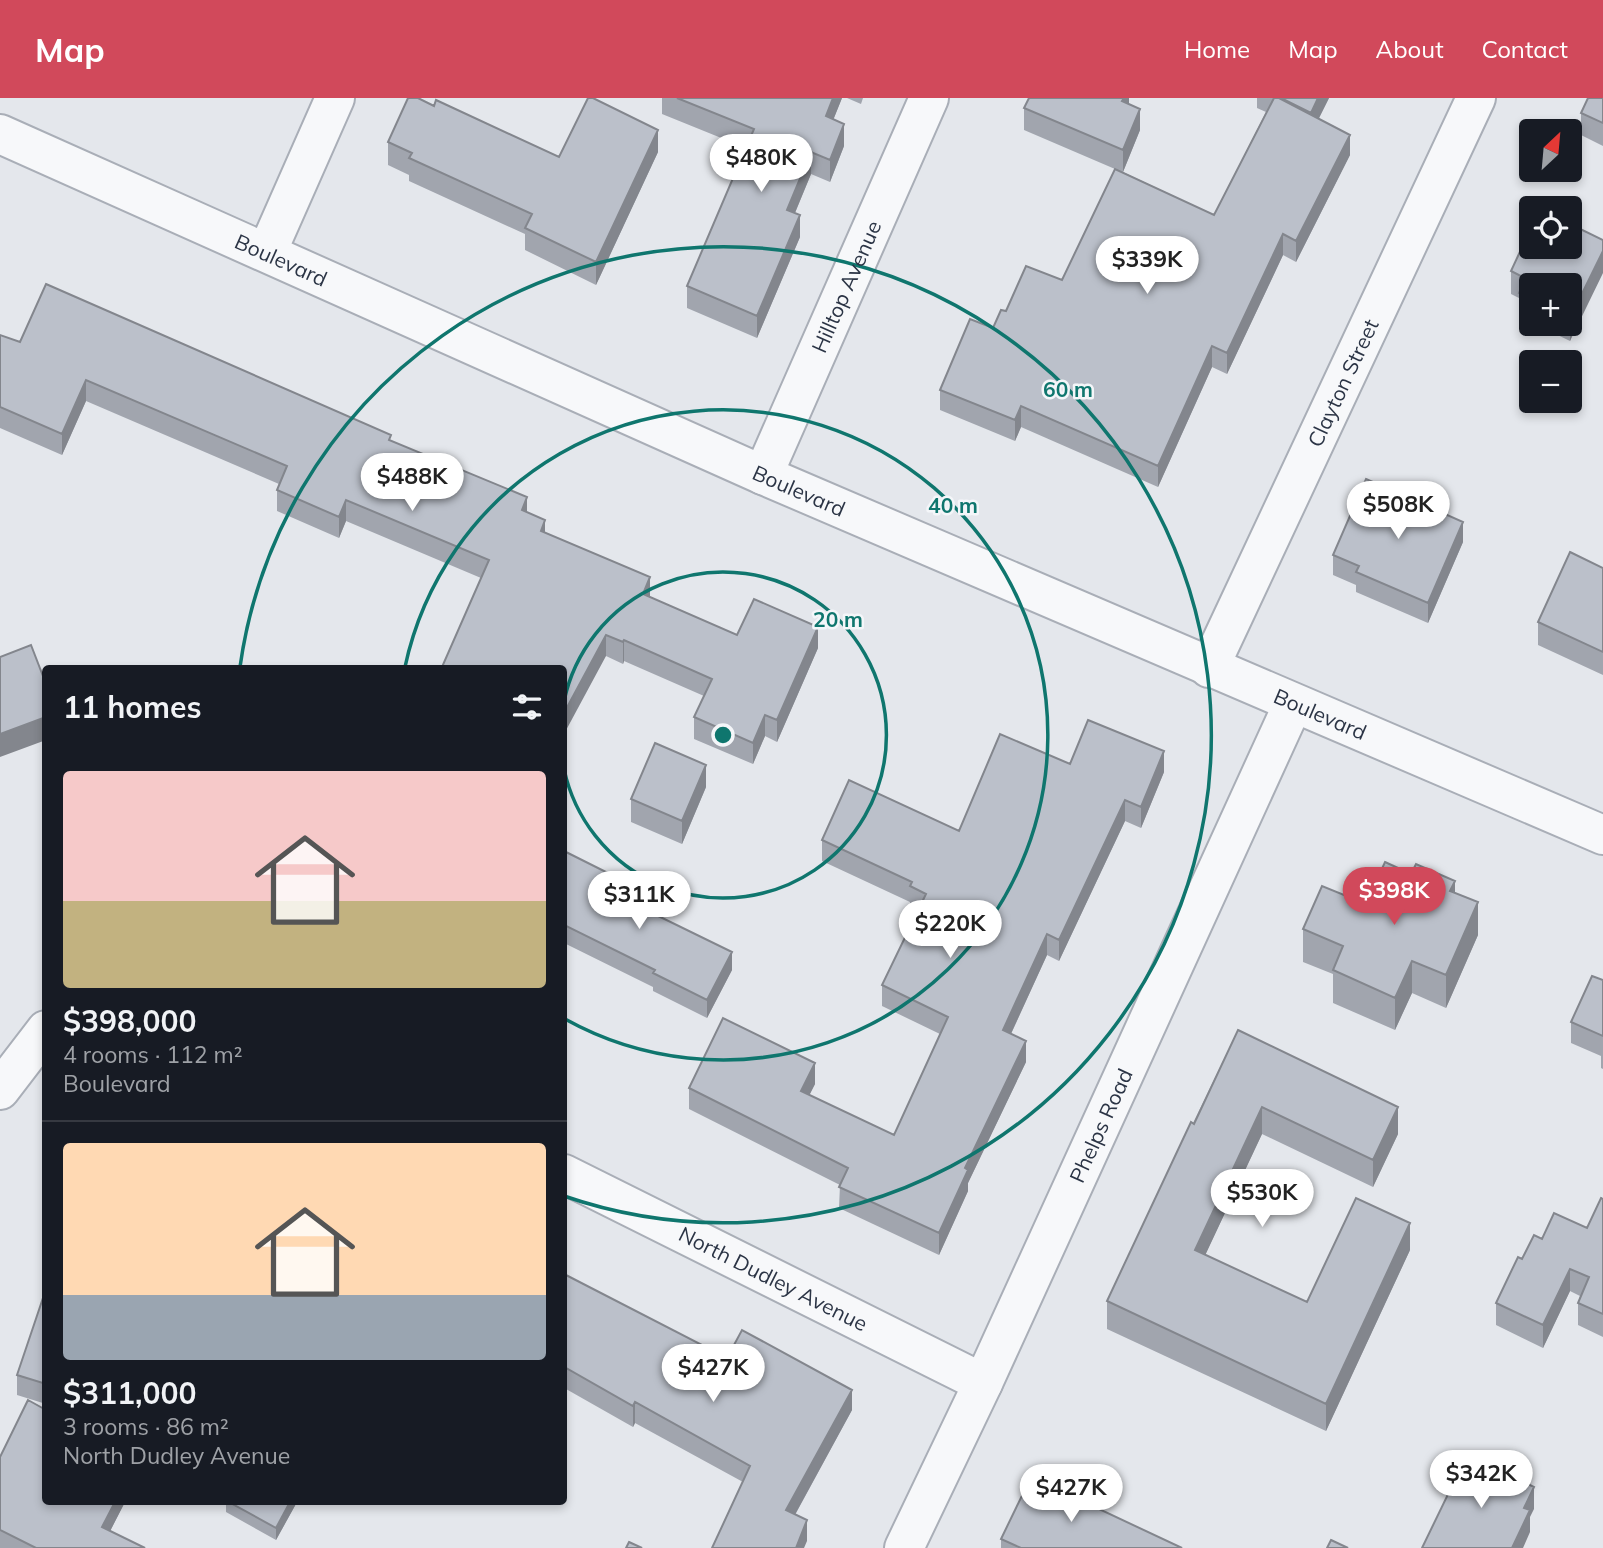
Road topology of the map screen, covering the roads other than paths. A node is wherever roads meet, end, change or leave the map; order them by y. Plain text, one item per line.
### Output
1 (335, 98) edge
2 (929, 98) edge
3 (1476, 98) edge
4 (0, 134) edge
5 (267, 252) junction
6 (763, 475) junction
7 (1209, 668) junction
8 (1293, 704) junction
9 (1603, 835) edge
10 (42, 1035) edge
11 (0, 1090) edge
12 (567, 1175) edge
13 (983, 1383) junction
14 (904, 1548) edge

1 - 5 street
2 - 6 street, Hilltop Avenue
3 - 7 street, Clayton Street
4 - 5 street, Boulevard
5 - 6 street, Boulevard
6 - 7 street, Boulevard
7 - 8 street, Boulevard
8 - 9 street, Boulevard
8 - 13 street, Phelps Road
10 - 11 street
12 - 13 street, North Dudley Avenue
13 - 14 street, Phelps Road

